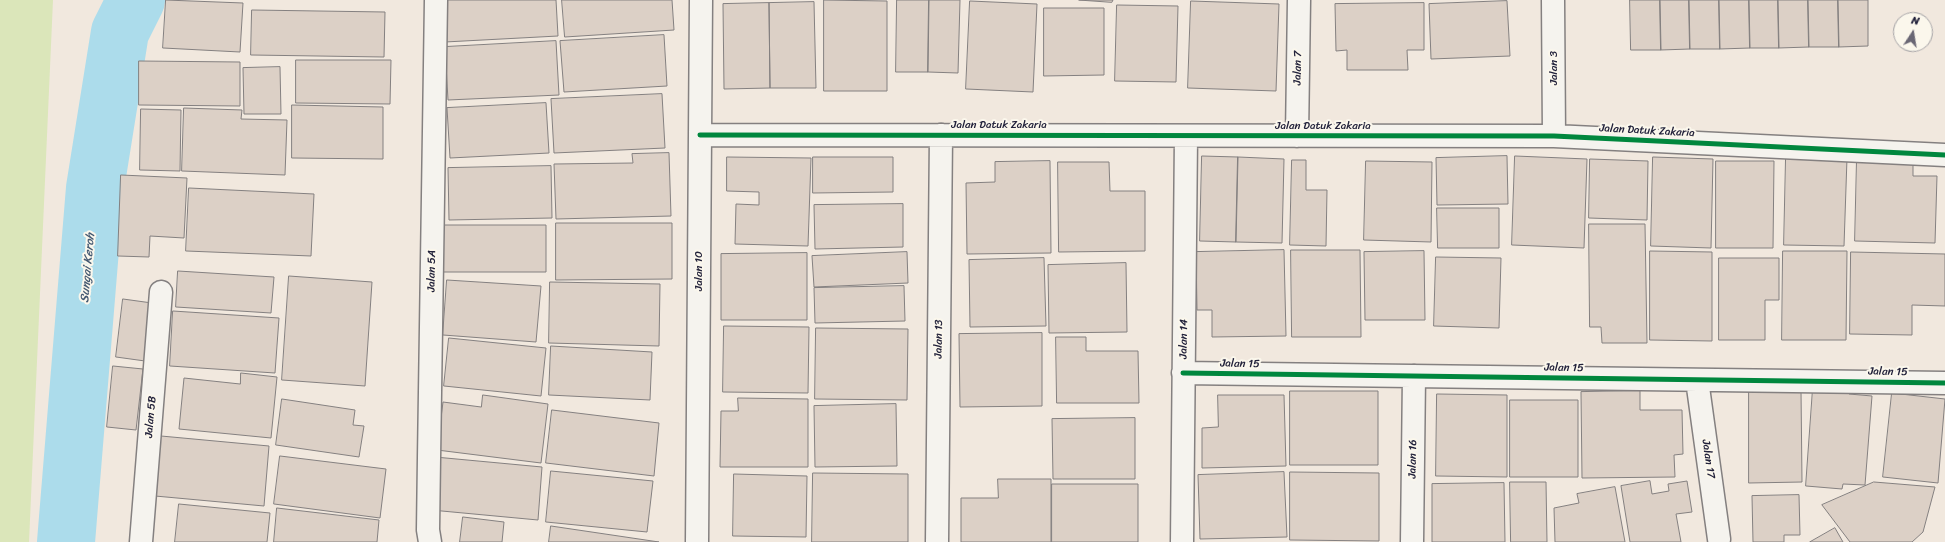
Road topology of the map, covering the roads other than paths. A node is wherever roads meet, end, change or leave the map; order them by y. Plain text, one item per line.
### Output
1 (436, 0) edge
2 (702, 0) edge
3 (1299, 0) edge
4 (1553, 0) edge
5 (700, 135) junction
6 (941, 135) junction
7 (1186, 136) junction
8 (1297, 136) junction
9 (1554, 136) junction
10 (1945, 155) edge
11 (161, 292) dead end
12 (1184, 373) junction
13 (1414, 376) junction
14 (1697, 380) junction
15 (1945, 383) edge
16 (1719, 539) dead end
17 (141, 542) edge
18 (430, 542) edge
19 (697, 542) edge
20 (937, 542) edge
21 (1182, 542) edge
22 (1412, 542) edge

1 - 18 street, Jalan 5A
2 - 5 street, Jalan 10
3 - 8 street, Jalan 7
4 - 9 street, Jalan 3
5 - 6 street, Jalan Datuk Zakaria
5 - 19 street, Jalan 10
6 - 7 street, Jalan Datuk Zakaria
6 - 20 street, Jalan 13
7 - 8 street, Jalan Datuk Zakaria
7 - 12 street, Jalan 14
8 - 9 street, Jalan Datuk Zakaria
9 - 10 street, Jalan Datuk Zakaria
11 - 17 street, Jalan 5B
12 - 13 street, Jalan 15
12 - 21 street, Jalan 14
13 - 14 street, Jalan 15
13 - 22 street, Jalan 16
14 - 15 street, Jalan 15
14 - 16 street, Jalan 17

